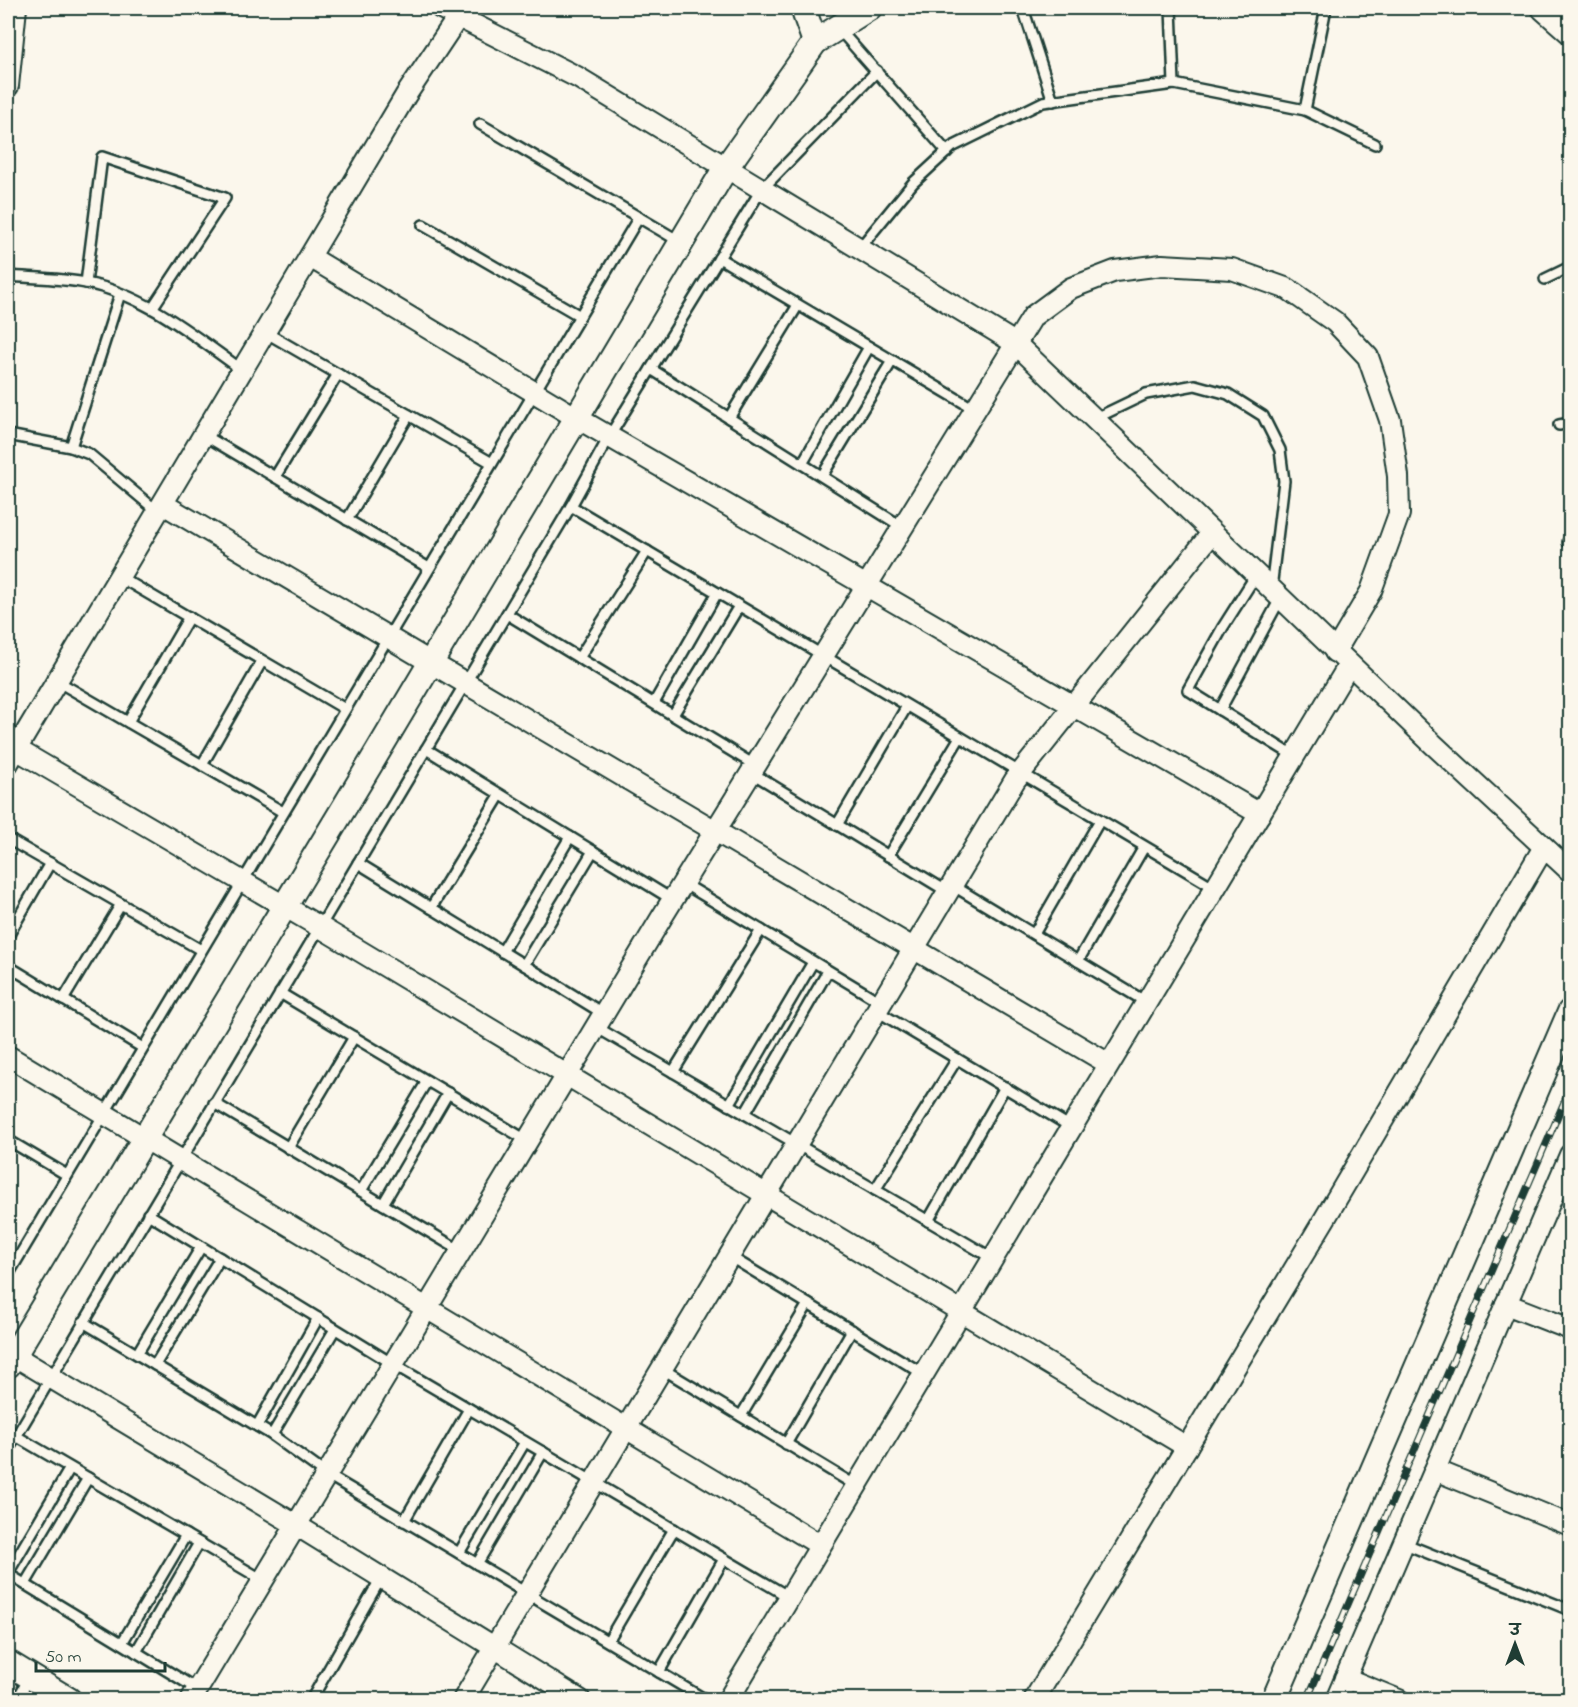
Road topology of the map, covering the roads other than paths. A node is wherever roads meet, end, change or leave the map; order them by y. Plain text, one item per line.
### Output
1 (16, 8) edge
2 (806, 8) edge
3 (869, 8) edge
4 (1023, 8) edge
5 (1171, 8) edge
6 (1326, 8) edge
7 (1544, 8) edge
8 (446, 10) edge
9 (837, 28) junction
10 (1570, 31) edge
11 (815, 42) junction
12 (877, 71) junction
13 (1174, 84) junction
14 (8, 86) edge
15 (1053, 101) junction
16 (1305, 110) junction
17 (480, 124) dead end
18 (1375, 144) dead end
19 (947, 152) junction
20 (725, 169) junction
21 (760, 190) junction
22 (639, 217) junction
23 (423, 225) dead end
24 (681, 242) junction
25 (860, 249) junction
26 (310, 257) junction
27 (718, 258) junction
28 (1570, 267) edge
29 (8, 276) edge
30 (1545, 279) dead end
31 (86, 283) junction
32 (120, 294) junction
33 (798, 305) junction
34 (153, 307) junction
35 (580, 316) junction
36 (265, 332) junction
37 (1015, 343) junction
38 (868, 347) junction
39 (892, 361) junction
40 (651, 369) junction
41 (242, 370) junction
42 (338, 374) junction
43 (534, 392) junction
44 (976, 410) junction
45 (409, 415) junction
46 (577, 418) junction
47 (729, 418) junction
48 (1094, 419) junction
49 (1570, 423) edge
50 (1559, 425) dead end
51 (8, 435) edge
52 (204, 435) junction
53 (609, 437) junction
54 (71, 447) junction
55 (492, 463) junction
56 (802, 464) junction
57 (822, 476) junction
58 (275, 477) junction
59 (572, 506) junction
60 (161, 508) junction
61 (347, 520) junction
62 (904, 528) junction
63 (1212, 533) junction
64 (647, 551) junction
65 (429, 568) junction
66 (1256, 575) junction
67 (120, 577) junction
68 (867, 587) junction
69 (717, 593) junction
70 (1276, 594) junction
71 (739, 606) junction
72 (507, 614) junction
73 (189, 617) junction
74 (388, 637) junction
75 (824, 656) junction
76 (579, 658) junction
77 (1342, 658) junction
78 (262, 661) junction
79 (431, 662) junction
80 (57, 681) junction
81 (466, 683) junction
82 (654, 703) junction
83 (907, 706) junction
84 (1074, 706) junction
85 (345, 709) junction
86 (1220, 710) junction
87 (673, 715) junction
88 (128, 722) junction
89 (960, 737) junction
90 (426, 750) junction
91 (12, 756) edge
92 (1294, 756) junction
93 (202, 765) junction
94 (754, 769) junction
95 (1020, 773) junction
96 (500, 795) junction
97 (284, 812) junction
98 (1260, 814) junction
99 (1100, 820) junction
100 (837, 825) junction
101 (716, 831) junction
102 (570, 837) junction
103 (8, 839) edge
104 (1144, 847) junction
105 (1544, 847) junction
106 (593, 851) junction
107 (888, 856) junction
108 (50, 863) junction
109 (358, 863) junction
110 (1570, 871) edge
111 (242, 882) junction
112 (950, 888) junction
113 (1215, 888) junction
114 (678, 892) junction
115 (121, 904) junction
116 (285, 907) junction
117 (431, 908) junction
118 (320, 927) junction
119 (760, 930) junction
120 (1034, 934) junction
121 (8, 936) edge
122 (914, 949) junction
123 (201, 950) junction
124 (502, 952) junction
125 (1078, 961) junction
126 (813, 962) junction
127 (524, 965) junction
128 (8, 966) edge
129 (828, 971) junction
130 (280, 993) junction
131 (63, 1000) junction
132 (1146, 1002) junction
133 (879, 1007) junction
134 (1570, 1012) edge
135 (600, 1021) junction
136 (354, 1037) junction
137 (143, 1048) junction
138 (8, 1056) edge
139 (957, 1059) junction
140 (1109, 1064) junction
141 (673, 1072) junction
142 (567, 1076) junction
143 (427, 1081) junction
144 (1005, 1087) junction
145 (448, 1094) junction
146 (214, 1103) junction
147 (729, 1105) junction
148 (104, 1113) junction
149 (745, 1114) junction
150 (1071, 1126) junction
151 (145, 1137) junction
152 (8, 1140) edge
153 (528, 1141) junction
154 (797, 1144) junction
155 (288, 1148) junction
156 (1570, 1155) edge
157 (181, 1159) junction
158 (67, 1176) junction
159 (875, 1190) junction
160 (361, 1191) junction
161 (766, 1195) junction
162 (383, 1204) junction
163 (148, 1214) junction
164 (928, 1221) junction
165 (201, 1247) junction
166 (461, 1251) junction
167 (729, 1256) junction
168 (220, 1258) junction
169 (992, 1258) junction
170 (8, 1275) edge
171 (808, 1304) junction
172 (1506, 1304) junction
173 (427, 1307) junction
174 (960, 1311) junction
175 (318, 1318) junction
176 (83, 1322) junction
177 (335, 1329) junction
178 (1570, 1329) edge
179 (852, 1330) junction
180 (137, 1354) junction
181 (9, 1358) edge
182 (393, 1364) junction
183 (155, 1365) junction
184 (661, 1368) junction
185 (922, 1373) junction
186 (50, 1378) junction
187 (469, 1409) junction
188 (741, 1416) junction
189 (257, 1426) junction
190 (626, 1428) junction
191 (16, 1436) junction
192 (272, 1436) junction
193 (525, 1442) junction
194 (786, 1444) junction
195 (1186, 1447) junction
196 (8, 1450) edge
197 (543, 1452) junction
198 (70, 1468) junction
199 (1434, 1470) junction
200 (326, 1474) junction
201 (88, 1478) junction
202 (593, 1482) junction
203 (855, 1485) junction
204 (404, 1521) junction
205 (296, 1525) junction
206 (1570, 1525) edge
207 (674, 1529) junction
208 (186, 1535) junction
209 (199, 1543) junction
210 (1403, 1543) junction
211 (820, 1545) junction
212 (459, 1553) junction
213 (724, 1559) junction
214 (477, 1564) junction
215 (8, 1573) edge
216 (381, 1578) junction
217 (263, 1580) junction
218 (25, 1584) junction
219 (527, 1594) junction
220 (789, 1597) junction
221 (1570, 1610) edge
222 (608, 1641) junction
223 (122, 1643) junction
224 (495, 1648) junction
225 (136, 1652) junction
226 (8, 1663) edge
227 (659, 1672) junction
228 (30, 1676) junction
229 (1345, 1678) junction
230 (194, 1694) edge
231 (17, 1700) edge
232 (69, 1700) edge
233 (311, 1700) edge
234 (464, 1700) edge
235 (579, 1700) edge
236 (706, 1700) edge
237 (728, 1700) edge
238 (1034, 1700) edge
239 (1274, 1700) edge
240 (1336, 1700) edge
241 (1399, 1700) edge

1 - 14 street
2 - 11 street
3 - 9 street
4 - 15 lane
5 - 13 lane
6 - 16 lane
7 - 10 street
8 - 20 street
8 - 26 street
9 - 11 street
9 - 12 lane
11 - 20 street
12 - 19 lane
12 - 21 lane
13 - 15 lane
13 - 16 lane
15 - 19 lane
16 - 18 lane
17 - 22 lane
19 - 25 lane
20 - 21 street
20 - 24 street
21 - 25 street
21 - 27 lane
22 - 24 lane
22 - 35 lane
23 - 35 lane
24 - 46 street
25 - 37 street
26 - 36 street
26 - 43 street
27 - 33 lane
27 - 40 lane
28 - 30 lane
29 - 31 lane
31 - 32 lane
31 - 34 lane
32 - 34 lane
32 - 54 lane
33 - 38 lane
33 - 47 lane
34 - 41 lane
35 - 43 lane
36 - 41 street
36 - 42 lane
37 - 44 street
37 - 48 street
37 - 77 street
38 - 39 lane
38 - 56 lane
39 - 44 lane
39 - 57 lane
40 - 47 lane
40 - 53 lane
41 - 52 street
42 - 45 lane
42 - 58 lane
43 - 46 street
43 - 55 lane
44 - 62 street
45 - 55 lane
45 - 61 lane
46 - 53 street
46 - 79 street
47 - 56 lane
48 - 63 street
48 - 70 lane
49 - 50 lane
51 - 54 lane
52 - 58 lane
52 - 60 street
53 - 59 lane
53 - 68 street
54 - 60 lane
55 - 65 lane
56 - 57 lane
57 - 62 lane
58 - 61 lane
59 - 64 lane
59 - 72 lane
60 - 67 street
60 - 74 street
61 - 65 lane
62 - 68 street
63 - 66 street
63 - 84 street
64 - 69 lane
64 - 76 lane
65 - 74 lane
66 - 70 street
66 - 86 lane
67 - 73 lane
67 - 80 street
68 - 75 street
68 - 84 street
69 - 71 lane
69 - 82 lane
70 - 77 street
70 - 86 lane
71 - 75 lane
71 - 87 lane
72 - 76 lane
72 - 81 lane
73 - 78 lane
73 - 88 lane
74 - 79 street
74 - 85 lane
75 - 83 lane
75 - 94 street
76 - 82 lane
77 - 92 street
77 - 105 street
78 - 85 lane
78 - 93 lane
79 - 81 street
79 - 116 street
80 - 88 lane
80 - 91 street
81 - 90 lane
81 - 101 street
82 - 87 lane
83 - 89 lane
83 - 100 lane
84 - 95 street
84 - 98 street
85 - 97 lane
86 - 92 lane
87 - 94 lane
88 - 93 lane
89 - 95 lane
89 - 107 lane
90 - 96 lane
90 - 109 lane
91 - 111 street
92 - 98 street
93 - 97 lane
94 - 100 lane
94 - 101 street
95 - 99 lane
95 - 112 street
96 - 102 lane
96 - 117 lane
97 - 111 lane
98 - 113 street
99 - 104 lane
99 - 120 lane
100 - 107 lane
101 - 114 street
101 - 122 street
102 - 106 lane
102 - 124 lane
103 - 108 lane
104 - 113 lane
104 - 125 lane
105 - 110 street
105 - 195 street
106 - 114 lane
106 - 127 lane
107 - 112 lane
108 - 115 lane
108 - 121 lane
109 - 117 lane
109 - 118 lane
111 - 116 street
111 - 123 lane
112 - 120 lane
112 - 122 street
113 - 132 street
114 - 119 lane
114 - 135 street
115 - 123 lane
115 - 131 lane
116 - 118 street
116 - 151 street
117 - 124 lane
118 - 130 lane
118 - 142 street
119 - 126 lane
119 - 141 lane
120 - 125 lane
122 - 133 street
122 - 140 street
123 - 137 lane
124 - 127 lane
125 - 132 lane
126 - 129 lane
126 - 147 lane
127 - 135 lane
128 - 131 lane
129 - 133 lane
129 - 149 lane
130 - 136 lane
130 - 146 lane
131 - 137 lane
132 - 140 street
133 - 139 lane
133 - 154 street
134 - 239 street
135 - 141 lane
135 - 142 street
136 - 143 lane
136 - 155 lane
137 - 148 lane
138 - 148 street
139 - 144 lane
139 - 159 lane
140 - 150 street
141 - 147 lane
142 - 153 street
142 - 161 street
143 - 145 lane
143 - 160 lane
144 - 150 lane
144 - 164 lane
145 - 153 lane
145 - 162 lane
146 - 155 lane
146 - 157 lane
147 - 149 lane
148 - 151 street
148 - 158 lane
149 - 154 lane
150 - 169 street
151 - 157 street
151 - 181 street
152 - 158 lane
153 - 166 street
154 - 159 lane
154 - 161 street
155 - 160 lane
156 - 172 street
157 - 163 lane
157 - 173 street
158 - 170 lane
159 - 164 lane
160 - 162 lane
161 - 167 street
161 - 174 street
162 - 166 lane
163 - 165 lane
163 - 176 lane
164 - 169 lane
165 - 168 lane
165 - 180 lane
166 - 173 street
167 - 171 lane
167 - 184 street
168 - 175 lane
168 - 183 lane
169 - 174 street
171 - 179 lane
171 - 188 lane
172 - 178 street
172 - 199 street
173 - 182 street
173 - 190 street
174 - 185 street
174 - 195 street
175 - 177 lane
175 - 189 lane
176 - 180 lane
176 - 186 lane
177 - 182 lane
177 - 192 lane
179 - 185 lane
179 - 194 lane
180 - 183 lane
181 - 186 street
182 - 187 lane
182 - 200 street
183 - 189 lane
184 - 188 lane
184 - 190 street
185 - 203 street
186 - 191 lane
186 - 205 street
187 - 193 lane
187 - 204 lane
188 - 194 lane
189 - 192 lane
190 - 202 street
190 - 211 street
191 - 196 lane
191 - 198 lane
192 - 200 lane
193 - 197 lane
193 - 212 lane
194 - 203 lane
195 - 238 street
197 - 202 lane
197 - 214 lane
198 - 201 lane
198 - 215 lane
199 - 206 street
199 - 210 street
200 - 204 lane
200 - 205 street
201 - 208 lane
201 - 218 lane
202 - 207 lane
202 - 219 street
203 - 211 street
204 - 212 lane
205 - 216 street
205 - 217 street
207 - 213 lane
207 - 222 lane
208 - 209 lane
208 - 223 lane
209 - 217 lane
209 - 225 lane
210 - 221 lane
210 - 229 street
211 - 220 street
212 - 214 lane
213 - 220 lane
213 - 227 lane
214 - 219 lane
215 - 218 lane
216 - 224 street
216 - 233 lane
217 - 230 street
218 - 223 lane
219 - 222 lane
219 - 224 street
220 - 237 street
222 - 227 lane
223 - 225 lane
224 - 234 street
224 - 235 street
225 - 230 lane
226 - 228 street
227 - 236 lane
228 - 231 lane
228 - 232 street
229 - 240 street
229 - 241 street

